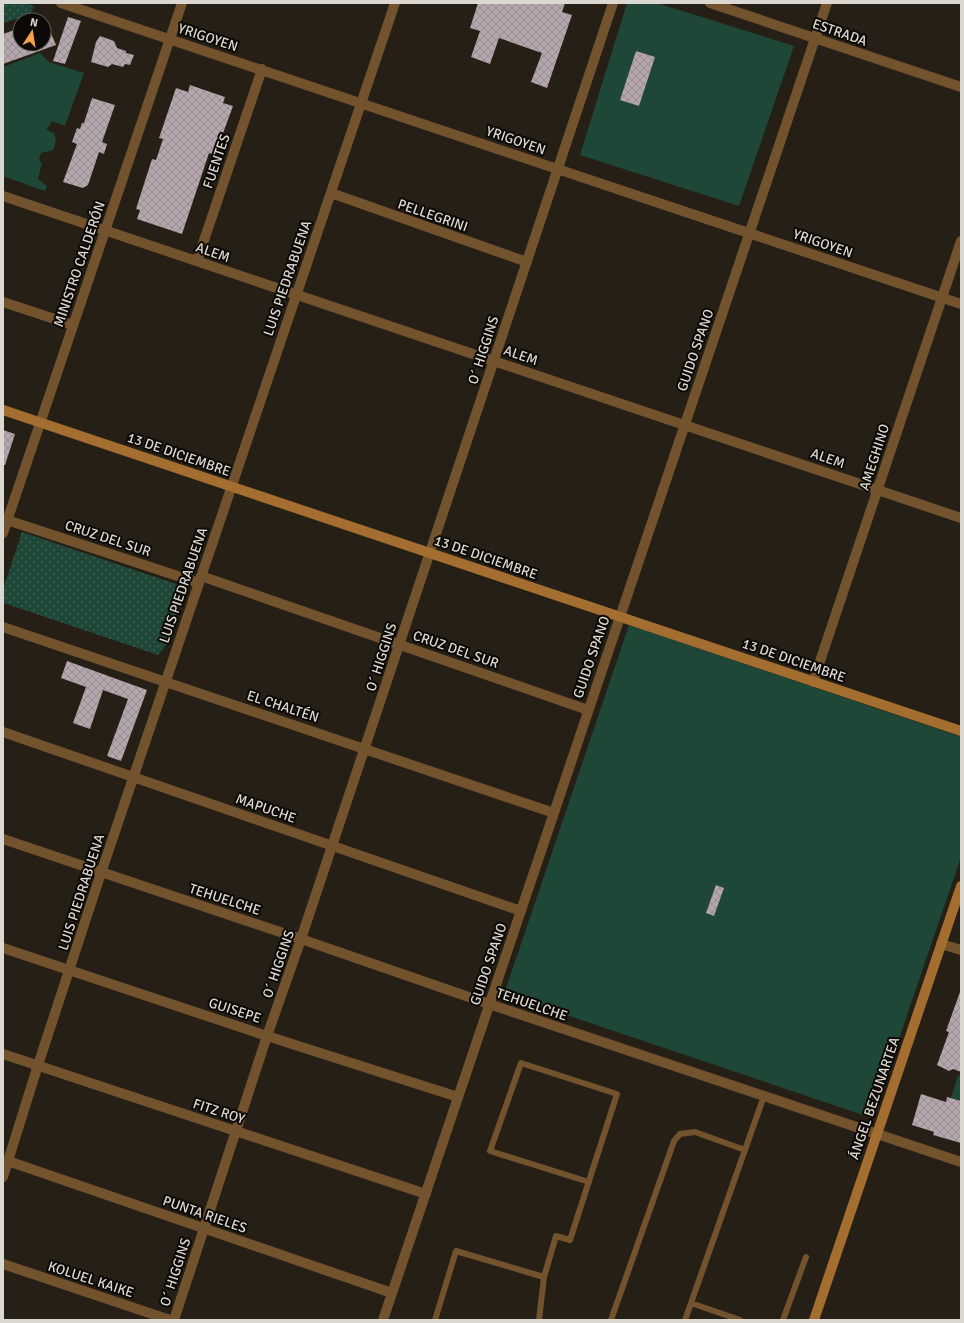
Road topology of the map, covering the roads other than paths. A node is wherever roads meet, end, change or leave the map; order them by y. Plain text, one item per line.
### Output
1 (61, 3) edge
2 (182, 3) edge
3 (613, 3) edge
4 (710, 3) edge
5 (827, 3) edge
6 (392, 4) edge
7 (815, 38) junction
8 (170, 39) junction
9 (262, 69) junction
10 (961, 87) edge
11 (361, 103) junction
12 (558, 169) junction
13 (331, 193) junction
14 (3, 196) edge
15 (105, 230) junction
16 (749, 233) junction
17 (961, 241) edge
18 (197, 261) junction
19 (527, 262) junction
20 (297, 294) junction
21 (942, 298) junction
22 (3, 302) edge
23 (961, 304) edge
24 (73, 325) junction
25 (494, 361) junction
26 (3, 410) edge
27 (40, 422) junction
28 (684, 425) junction
29 (232, 487) junction
30 (878, 490) junction
31 (961, 518) edge
32 (8, 520) junction
33 (3, 533) edge
34 (430, 553) junction
35 (200, 580) junction
36 (620, 617) junction
37 (3, 627) edge
38 (399, 645) junction
39 (165, 682) junction
40 (814, 682) junction
41 (588, 710) junction
42 (961, 731) edge
43 (3, 732) edge
44 (365, 748) junction
45 (135, 777) junction
46 (554, 813) junction
47 (3, 839) edge
48 (332, 846) junction
49 (101, 873) junction
50 (961, 886) edge
51 (521, 911) junction
52 (301, 939) junction
53 (941, 944) junction
54 (3, 948) edge
55 (961, 950) edge
56 (70, 970) junction
57 (489, 1004) junction
58 (267, 1036) junction
59 (3, 1054) edge
60 (38, 1065) junction
61 (764, 1096) junction
62 (458, 1097) junction
63 (236, 1132) junction
64 (877, 1134) junction
65 (744, 1150) junction
66 (8, 1162) junction
67 (961, 1162) edge
68 (3, 1177) edge
69 (589, 1182) junction
70 (426, 1194) junction
71 (204, 1228) junction
72 (806, 1257) dead end
73 (3, 1264) edge
74 (544, 1277) junction
75 (392, 1293) junction
76 (690, 1303) junction
77 (170, 1320) edge
78 (174, 1320) edge
79 (383, 1320) edge
80 (435, 1320) edge
81 (539, 1320) edge
82 (611, 1320) edge
83 (684, 1320) edge
84 (740, 1320) edge
85 (783, 1320) edge
86 (814, 1320) edge

1 - 8 street, YRIGOYEN
2 - 8 street, MINISTRO CALDERÓN
3 - 12 street, O´ HIGGINS
4 - 7 street, ESTRADA
5 - 7 street, GUIDO SPANO
6 - 11 street, LUIS PIEDRABUENA
7 - 10 street, ESTRADA
7 - 16 street, GUIDO SPANO
8 - 9 street, YRIGOYEN
8 - 15 street, MINISTRO CALDERÓN
9 - 11 street, YRIGOYEN
9 - 18 street, FUENTES
11 - 12 street, YRIGOYEN
11 - 13 street, LUIS PIEDRABUENA
12 - 16 street, YRIGOYEN
12 - 19 street, O´ HIGGINS
13 - 19 street, PELLEGRINI
13 - 20 street, LUIS PIEDRABUENA
14 - 15 street, ALEM
15 - 18 street, ALEM
15 - 24 street, MINISTRO CALDERÓN
16 - 21 street, YRIGOYEN
16 - 28 street, GUIDO SPANO
17 - 21 street, AMEGHINO
18 - 20 street, ALEM
19 - 25 street, O´ HIGGINS
20 - 25 street, ALEM
20 - 29 street, LUIS PIEDRABUENA
21 - 23 street, YRIGOYEN
21 - 30 street, AMEGHINO
22 - 24 street
24 - 27 street, MINISTRO CALDERÓN
25 - 28 street, ALEM
25 - 34 street, O´ HIGGINS
26 - 27 street, 13 DE DICIEMBRE
27 - 29 street, 13 DE DICIEMBRE
27 - 32 street, MINISTRO CALDERÓN
28 - 30 street, ALEM
28 - 36 street, GUIDO SPANO
29 - 34 street, 13 DE DICIEMBRE
29 - 35 street, LUIS PIEDRABUENA
30 - 31 street, ALEM
30 - 40 street, AMEGHINO
32 - 33 street, MINISTRO CALDERÓN
32 - 35 street, CRUZ DEL SUR
34 - 36 street, 13 DE DICIEMBRE
34 - 38 street, O´ HIGGINS
35 - 38 street, CRUZ DEL SUR
35 - 39 street, LUIS PIEDRABUENA
36 - 40 street, 13 DE DICIEMBRE
36 - 41 street, GUIDO SPANO
37 - 39 street, EL CHALTÉN
38 - 41 street, CRUZ DEL SUR
38 - 44 street, O´ HIGGINS
39 - 44 street, EL CHALTÉN
39 - 45 street, LUIS PIEDRABUENA
40 - 42 street, 13 DE DICIEMBRE
41 - 46 street, GUIDO SPANO
43 - 45 street, MAPUCHE
44 - 46 street, EL CHALTÉN
44 - 48 street, O´ HIGGINS
45 - 48 street, MAPUCHE
45 - 49 street, LUIS PIEDRABUENA
46 - 51 street, GUIDO SPANO
47 - 49 street, TEHUELCHE
48 - 51 street, MAPUCHE
48 - 52 street, O´ HIGGINS
49 - 52 street, TEHUELCHE
49 - 56 street, LUIS PIEDRABUENA
50 - 53 street, ÁNGEL BEZUNARTEA
51 - 57 street, GUIDO SPANO
52 - 57 street, TEHUELCHE
52 - 58 street, O´ HIGGINS
53 - 55 street
53 - 64 street, ÁNGEL BEZUNARTEA
54 - 56 street, GUISEPE
56 - 58 street, GUISEPE
56 - 60 street, LUIS PIEDRABUENA
57 - 61 street, TEHUELCHE
57 - 62 street, GUIDO SPANO
58 - 62 street, GUISEPE
58 - 63 street, O´ HIGGINS
59 - 60 street, FITZ ROY
60 - 63 street, FITZ ROY
60 - 66 street, LUIS PIEDRABUENA
61 - 64 street, TEHUELCHE
61 - 65 lane
62 - 70 street, GUIDO SPANO
63 - 70 street, FITZ ROY
63 - 71 street, O´ HIGGINS
64 - 67 street, TEHUELCHE
64 - 86 street, ÁNGEL BEZUNARTEA
65 - 76 lane
65 - 82 lane
66 - 68 street, LUIS PIEDRABUENA
66 - 71 street, PUNTA RIELES
69 - 69 lane
69 - 74 lane
70 - 75 street, GUIDO SPANO
71 - 75 street, PUNTA RIELES
71 - 78 street, O´ HIGGINS
72 - 85 lane
73 - 77 street, KOLUEL KAIKE
74 - 80 lane
74 - 81 lane
75 - 79 street, GUIDO SPANO
76 - 83 lane
76 - 84 lane

